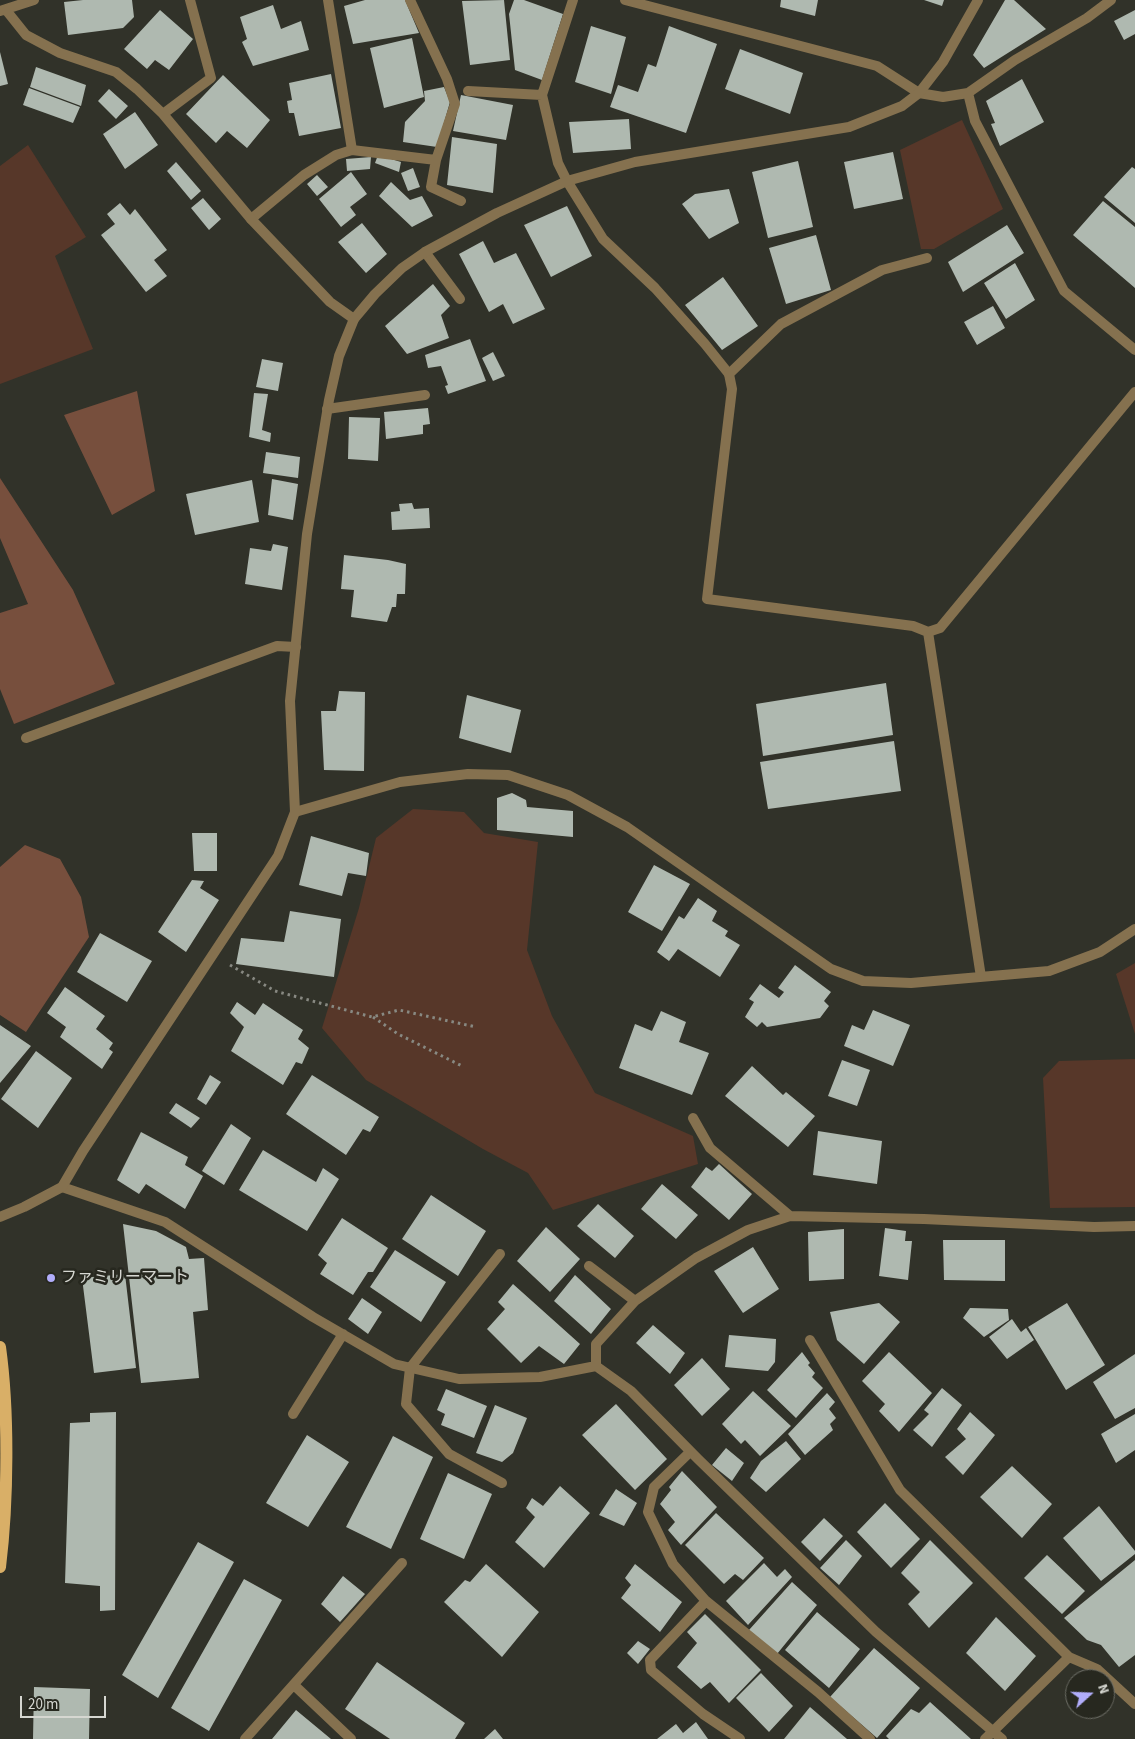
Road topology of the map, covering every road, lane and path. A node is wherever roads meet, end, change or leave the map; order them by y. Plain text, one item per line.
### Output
1 (34, 0) edge
2 (190, 0) edge
3 (328, 0) edge
4 (410, 0) edge
5 (573, 0) edge
6 (625, 0) edge
7 (978, 0) edge
8 (1111, 0) edge
9 (3, 10) edge
10 (468, 92) dead end
11 (919, 93) junction
12 (968, 93) junction
13 (542, 95) junction
14 (163, 114) junction
15 (352, 150) junction
16 (436, 160) junction
17 (567, 181) junction
18 (461, 201) dead end
19 (251, 219) junction
20 (425, 252) junction
21 (927, 258) dead end
22 (460, 299) dead end
23 (354, 319) junction
24 (1135, 350) edge
25 (729, 374) junction
26 (1135, 392) edge
27 (425, 395) dead end
28 (327, 409) junction
29 (928, 632) junction
30 (296, 647) junction
31 (26, 738) dead end
32 (295, 812) junction
33 (1135, 928) edge
34 (212, 955) junction
35 (982, 977) junction
36 (372, 1017) junction
37 (476, 1027) dead end
38 (462, 1066) dead end
39 (693, 1118) dead end
40 (62, 1186) junction
41 (0, 1216) edge
42 (790, 1216) junction
43 (1135, 1226) edge
44 (500, 1254) dead end
45 (589, 1266) dead end
46 (635, 1301) junction
47 (344, 1334) junction
48 (810, 1340) dead end
49 (0, 1347) edge
50 (596, 1366) junction
51 (410, 1368) junction
52 (293, 1414) dead end
53 (690, 1452) junction
54 (502, 1483) dead end
55 (402, 1563) dead end
56 (0, 1567) edge
57 (706, 1601) junction
58 (1069, 1657) junction
59 (294, 1685) junction
60 (1135, 1704) edge
61 (993, 1730) junction
62 (245, 1739) edge
63 (351, 1739) edge
64 (740, 1739) edge
65 (870, 1739) edge
66 (985, 1739) edge
67 (1002, 1739) edge

1 - 9 street
2 - 14 street
3 - 15 street
4 - 16 street
5 - 13 street
6 - 11 street
7 - 11 street
8 - 12 street
9 - 14 street
10 - 13 street
11 - 12 street
11 - 17 street
12 - 24 street
13 - 17 street
14 - 19 street
15 - 16 street
15 - 19 street
16 - 18 street
17 - 20 street
17 - 25 street
19 - 23 street
20 - 22 street
20 - 23 street
21 - 25 street
23 - 28 street
25 - 29 street
26 - 29 street
27 - 28 street
28 - 30 street
29 - 35 street
30 - 31 street
30 - 32 street
32 - 34 street
32 - 35 street
33 - 35 street
34 - 36 path
34 - 40 street
36 - 37 path
36 - 38 path
39 - 42 street
40 - 41 street
40 - 47 street
42 - 43 street
42 - 46 street
44 - 51 street
45 - 46 street
46 - 50 street
47 - 51 street
47 - 52 street
48 - 58 street
49 - 56 main road
50 - 51 street
50 - 53 street
51 - 54 street
53 - 57 street
53 - 61 street
55 - 59 street
57 - 64 street
57 - 65 street
58 - 60 street
58 - 61 street
59 - 62 street
59 - 63 street
61 - 66 street
61 - 67 street

